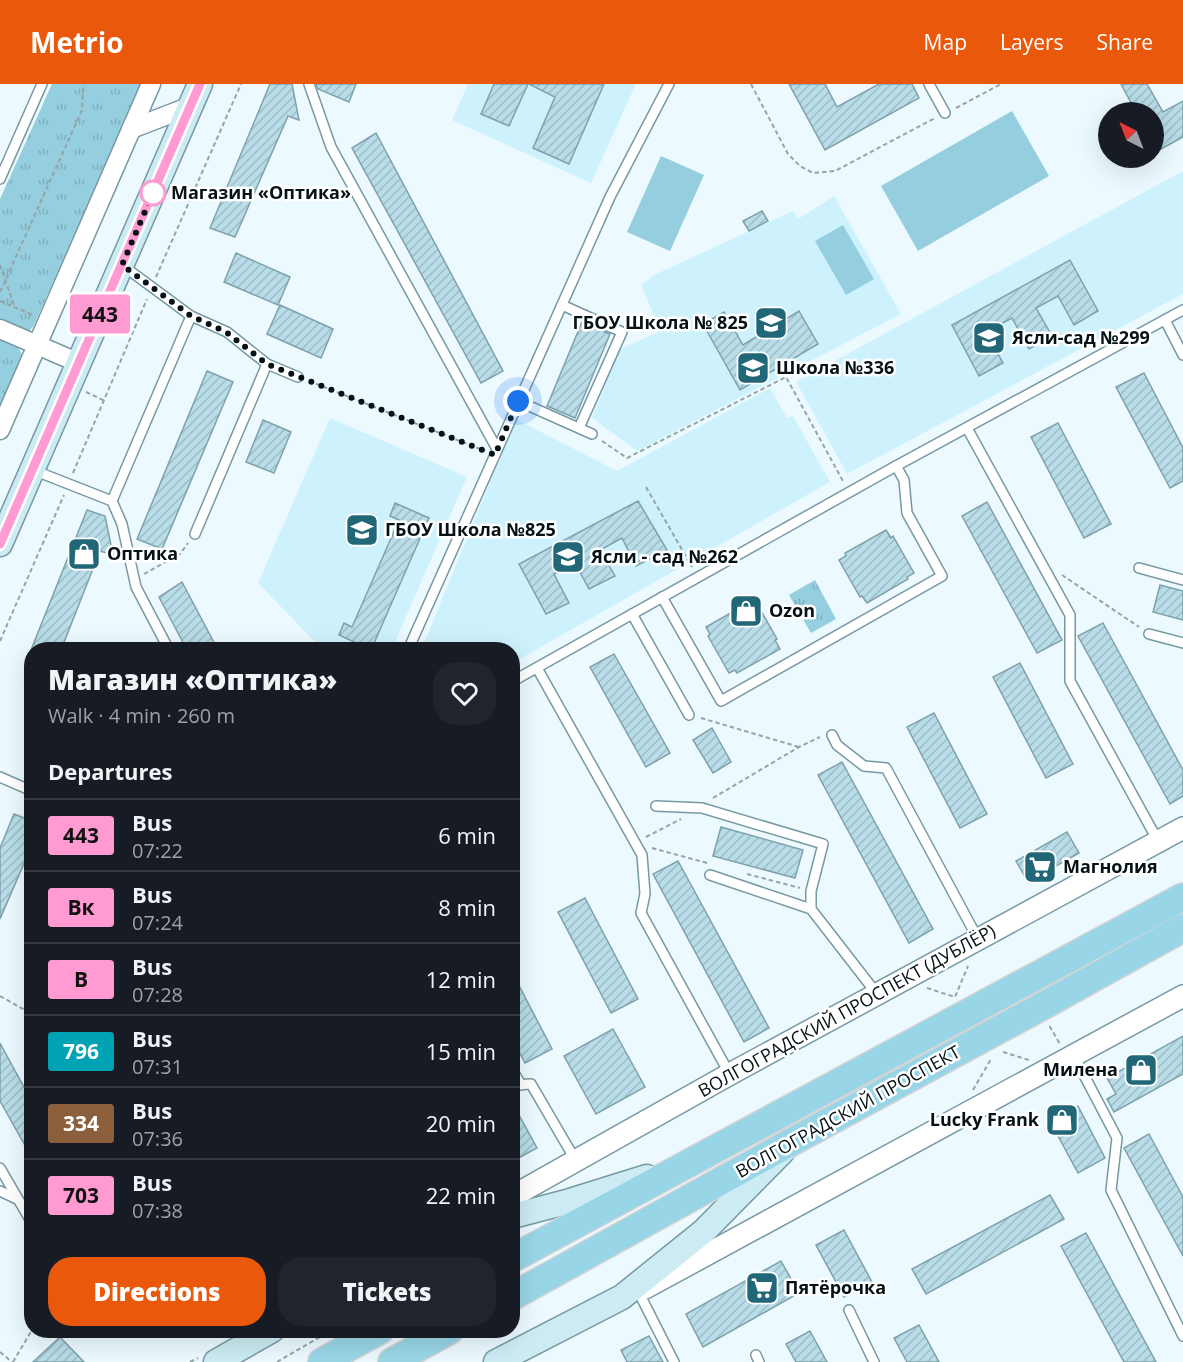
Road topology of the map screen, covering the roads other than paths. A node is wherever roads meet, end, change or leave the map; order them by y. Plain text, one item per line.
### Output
1 (42, 84) edge
2 (151, 84) edge
3 (200, 84) edge
4 (309, 84) edge
5 (669, 84) edge
6 (929, 84) edge
7 (190, 106) junction
8 (945, 113) road end
9 (131, 129) junction
10 (0, 180) edge
11 (122, 265) junction
12 (562, 305) junction
13 (1183, 310) edge
14 (191, 316) junction
15 (1165, 320) junction
16 (0, 329) edge
17 (37, 345) junction
18 (1183, 355) edge
19 (267, 364) junction
20 (75, 374) junction
21 (298, 377) road end
22 (518, 401) junction
23 (579, 428) junction
24 (967, 428) junction
25 (0, 430) edge
26 (592, 434) road end
27 (496, 452) junction
28 (896, 466) junction
29 (33, 470) junction
30 (112, 501) junction
31 (195, 534) road end
32 (0, 544) edge
33 (1139, 568) dead end
34 (1183, 580) edge
35 (662, 597) junction
36 (632, 614) junction
37 (1149, 634) road end
38 (165, 642) edge
39 (412, 642) edge
40 (1183, 643) edge
41 (537, 668) junction
42 (520, 677) edge
43 (689, 715) road end
44 (832, 735) road end
45 (0, 777) edge
46 (24, 787) edge
47 (656, 806) dead end
48 (1183, 828) edge
49 (1158, 842) junction
50 (710, 875) dead end
51 (1183, 897) edge
52 (811, 909) junction
53 (1183, 928) edge
54 (975, 949) junction
55 (877, 994) junction
56 (1183, 996) edge
57 (1074, 1056) junction
58 (730, 1074) junction
59 (520, 1085) edge
60 (795, 1140) junction
61 (576, 1161) junction
62 (690, 1164) junction
63 (0, 1168) edge
64 (0, 1191) edge
65 (520, 1192) edge
66 (18, 1200) junction
67 (24, 1210) edge
68 (520, 1214) edge
69 (520, 1254) edge
70 (520, 1292) edge
71 (630, 1294) junction
72 (849, 1310) dead end
73 (1183, 1336) edge
74 (258, 1338) edge
75 (366, 1338) edge
76 (436, 1338) edge
77 (216, 1362) edge
78 (322, 1362) edge
79 (392, 1362) edge
80 (496, 1362) edge
81 (674, 1362) edge
82 (874, 1362) edge

1 - 10 lane
2 - 9 street
3 - 7 main road
4 - 27 lane
5 - 12 lane
6 - 8 lane
7 - 9 street
7 - 11 main road
9 - 17 street
11 - 14 lane
11 - 20 main road
12 - 22 lane
12 - 23 lane
13 - 15 lane
14 - 19 lane
14 - 30 lane
15 - 18 lane
15 - 24 lane
16 - 17 street
17 - 20 street
17 - 25 street
19 - 21 lane
19 - 31 lane
20 - 29 main road
22 - 23 lane
22 - 27 lane
23 - 26 lane
24 - 28 lane
24 - 49 lane
27 - 39 lane
28 - 35 lane
28 - 35 lane
29 - 30 lane
29 - 32 main road
30 - 38 lane
33 - 34 lane
35 - 36 lane
36 - 41 lane
36 - 43 lane
37 - 40 lane
41 - 42 lane
41 - 58 lane
44 - 54 lane
45 - 46 lane
47 - 52 lane
48 - 49 street, ВОЛГОГРАДСКИЙ ПРОСПЕКТ (ДУБЛЁР)
49 - 54 street, ВОЛГОГРАДСКИЙ ПРОСПЕКТ (ДУБЛЁР)
50 - 52 lane
51 - 62 main road, ВОЛГОГРАДСКИЙ ПРОСПЕКТ
52 - 55 lane
53 - 60 main road, ВОЛГОГРАДСКИЙ ПРОСПЕКТ
54 - 55 street, ВОЛГОГРАДСКИЙ ПРОСПЕКТ (ДУБЛЁР)
55 - 58 street, ВОЛГОГРАДСКИЙ ПРОСПЕКТ (ДУБЛЁР)
56 - 57 street
57 - 71 street
57 - 73 lane
58 - 61 street, ВОЛГОГРАДСКИЙ ПРОСПЕКТ (ДУБЛЁР)
59 - 61 lane
60 - 70 main road, ВОЛГОГРАДСКИЙ ПРОСПЕКТ
60 - 71 main road
61 - 65 street, ВОЛГОГРАДСКИЙ ПРОСПЕКТ (ДУБЛЁР)
62 - 68 main road
62 - 69 main road, ВОЛГОГРАДСКИЙ ПРОСПЕКТ
63 - 66 lane
64 - 66 lane
66 - 67 lane
71 - 80 main road
71 - 81 lane
72 - 82 lane
74 - 77 main road
75 - 78 main road
76 - 79 main road

